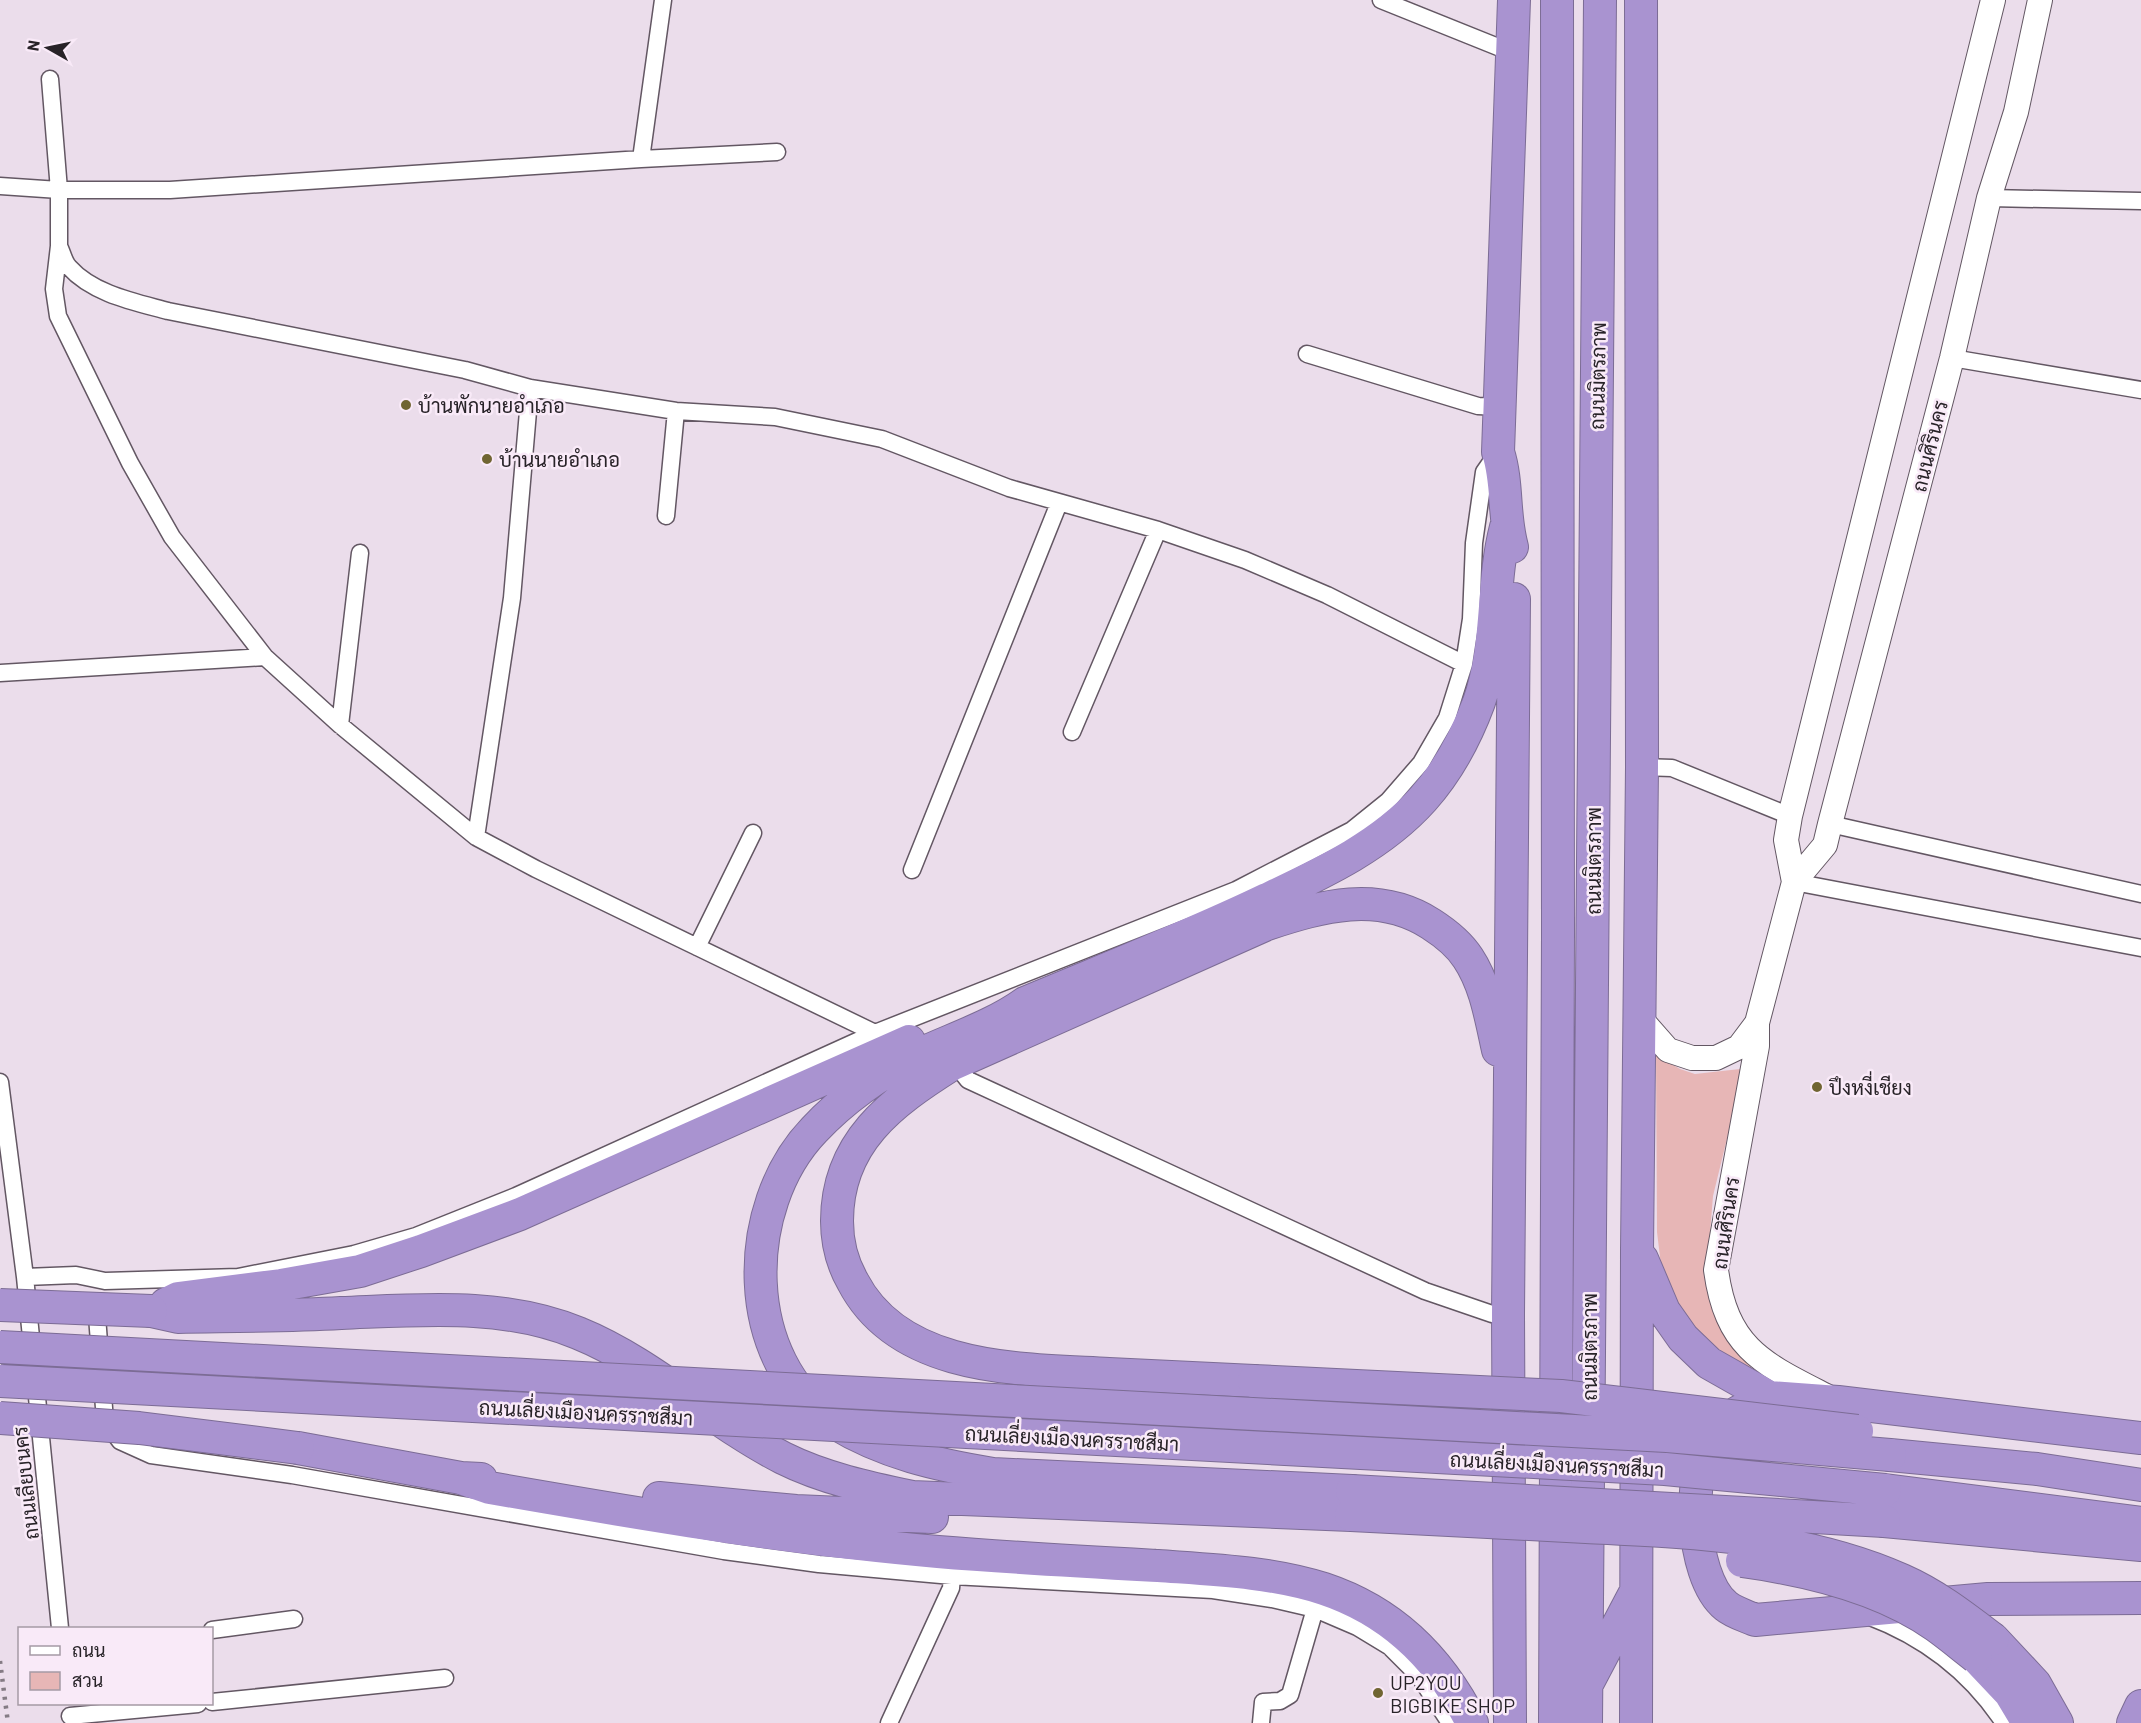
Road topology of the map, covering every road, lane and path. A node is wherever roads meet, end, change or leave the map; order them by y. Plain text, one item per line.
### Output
1 (663, 0) edge
2 (1381, 0) edge
3 (1514, 0) edge
4 (1557, 0) edge
5 (1600, 0) edge
6 (1641, 0) edge
7 (1993, 0) edge
8 (2040, 0) edge
9 (1514, 50) junction
10 (50, 79) dead end
11 (777, 152) dead end
12 (641, 159) junction
13 (0, 186) edge
14 (59, 190) junction
15 (1989, 198) junction
16 (2141, 201) edge
17 (59, 246) junction
18 (1307, 354) dead end
19 (1952, 358) junction
20 (531, 388) junction
21 (2141, 390) edge
22 (1500, 407) junction
23 (676, 411) junction
24 (1498, 452) junction
25 (1059, 503) junction
26 (666, 516) dead end
27 (1506, 527) junction
28 (1158, 530) junction
29 (360, 553) dead end
30 (265, 657) junction
31 (1464, 664) junction
32 (0, 673) edge
33 (340, 725) junction
34 (1072, 732) dead end
35 (1642, 767) junction
36 (1790, 816) junction
37 (1830, 824) junction
38 (753, 834) dead end
39 (476, 837) junction
40 (912, 870) dead end
41 (1794, 882) junction
42 (2141, 894) edge
43 (1558, 932) junction
44 (697, 946) junction
45 (2141, 948) edge
46 (1026, 1002) junction
47 (1640, 1017) junction
48 (1510, 1018) junction
49 (1757, 1023) junction
50 (879, 1036) junction
51 (964, 1078) dead end
52 (0, 1082) edge
53 (1509, 1082) junction
54 (1637, 1251) junction
55 (26, 1277) junction
56 (105, 1281) junction
57 (0, 1305) edge
58 (151, 1311) junction
59 (1508, 1314) junction
60 (0, 1347) edge
61 (0, 1381) edge
62 (1769, 1398) junction
63 (1838, 1402) junction
64 (0, 1418) edge
65 (2141, 1438) edge
66 (1891, 1445) junction
67 (461, 1478) junction
68 (2141, 1485) edge
69 (1351, 1514) junction
70 (2141, 1523) edge
71 (2141, 1545) edge
72 (952, 1576) junction
73 (1637, 1590) junction
74 (2141, 1598) edge
75 (1315, 1609) junction
76 (1856, 1611) junction
77 (294, 1619) dead end
78 (64, 1627) edge
79 (213, 1630) edge
80 (1984, 1648) junction
81 (445, 1678) dead end
82 (1586, 1686) junction
83 (213, 1702) edge
84 (185, 1705) edge
85 (2141, 1706) edge
86 (70, 1714) edge
87 (889, 1723) edge
88 (1261, 1723) edge
89 (1450, 1723) edge
90 (1472, 1723) edge
91 (1510, 1723) edge
92 (1555, 1723) edge
93 (1586, 1723) edge
94 (1636, 1723) edge
95 (2004, 1723) edge
96 (2028, 1723) edge
97 (2057, 1723) edge
98 (2133, 1723) edge

1 - 12 street
2 - 9 street
3 - 9 highway
4 - 43 highway, ถนนมิตรภาพ
5 - 82 highway, ถนนมิตรภาพ
6 - 35 highway
7 - 36 street, ถนนศิรินคร
8 - 15 street, ถนนศิรินคร
9 - 22 highway
10 - 14 street
11 - 12 street
12 - 14 street
13 - 14 street
14 - 17 street
15 - 16 street
15 - 19 street, ถนนศิรินคร
17 - 20 street
17 - 30 street
18 - 22 street
19 - 21 street
19 - 37 street, ถนนศิรินคร
20 - 23 street
20 - 39 street
22 - 24 highway
23 - 25 street
23 - 26 street
24 - 27 highway
24 - 31 street
25 - 28 street
25 - 40 street
27 - 46 highway
27 - 48 highway
28 - 31 street
28 - 34 street
29 - 33 street
30 - 32 street
30 - 33 street
31 - 50 street
33 - 39 street
35 - 36 street
35 - 47 highway
36 - 41 street, ถนนศิรินคร
37 - 41 street, ถนนศิรินคร
37 - 42 street
38 - 44 street
39 - 44 street
41 - 45 street
41 - 49 street, ถนนศิรินคร
43 - 48 highway
43 - 92 highway, ถนนมิตรภาพ
44 - 50 street
46 - 58 highway
46 - 69 highway
47 - 49 street, ถนนศิรินคร
47 - 54 highway
48 - 53 highway
49 - 63 street, ถนนศิรินคร
50 - 56 street
51 - 59 street
52 - 55 street, ถนนเลียบนคร
53 - 59 highway
53 - 66 highway, bridge
54 - 62 highway
54 - 73 highway
55 - 56 street
55 - 78 street, ถนนเลียบนคร
56 - 72 street
57 - 58 highway, bridge
58 - 69 highway
59 - 91 highway
60 - 66 highway, ถนนเลี่ยงเมืองนครราชสีมา, bridge
61 - 70 highway, ถนนเลี่ยงเมืองนครราชสีมา, bridge
62 - 63 highway
62 - 76 highway
63 - 65 highway
64 - 67 highway, bridge
66 - 68 highway, ถนนเลี่ยงเมืองนครราชสีมา
67 - 69 highway
67 - 90 highway
69 - 71 highway, bridge
69 - 80 highway, bridge
72 - 75 street
72 - 87 street
73 - 82 highway
73 - 94 highway
74 - 76 highway
75 - 88 street
75 - 89 street
76 - 95 street
77 - 79 street
80 - 96 highway
80 - 97 highway
81 - 83 street
82 - 93 highway, ถนนมิตรภาพ
84 - 86 street
85 - 98 highway

